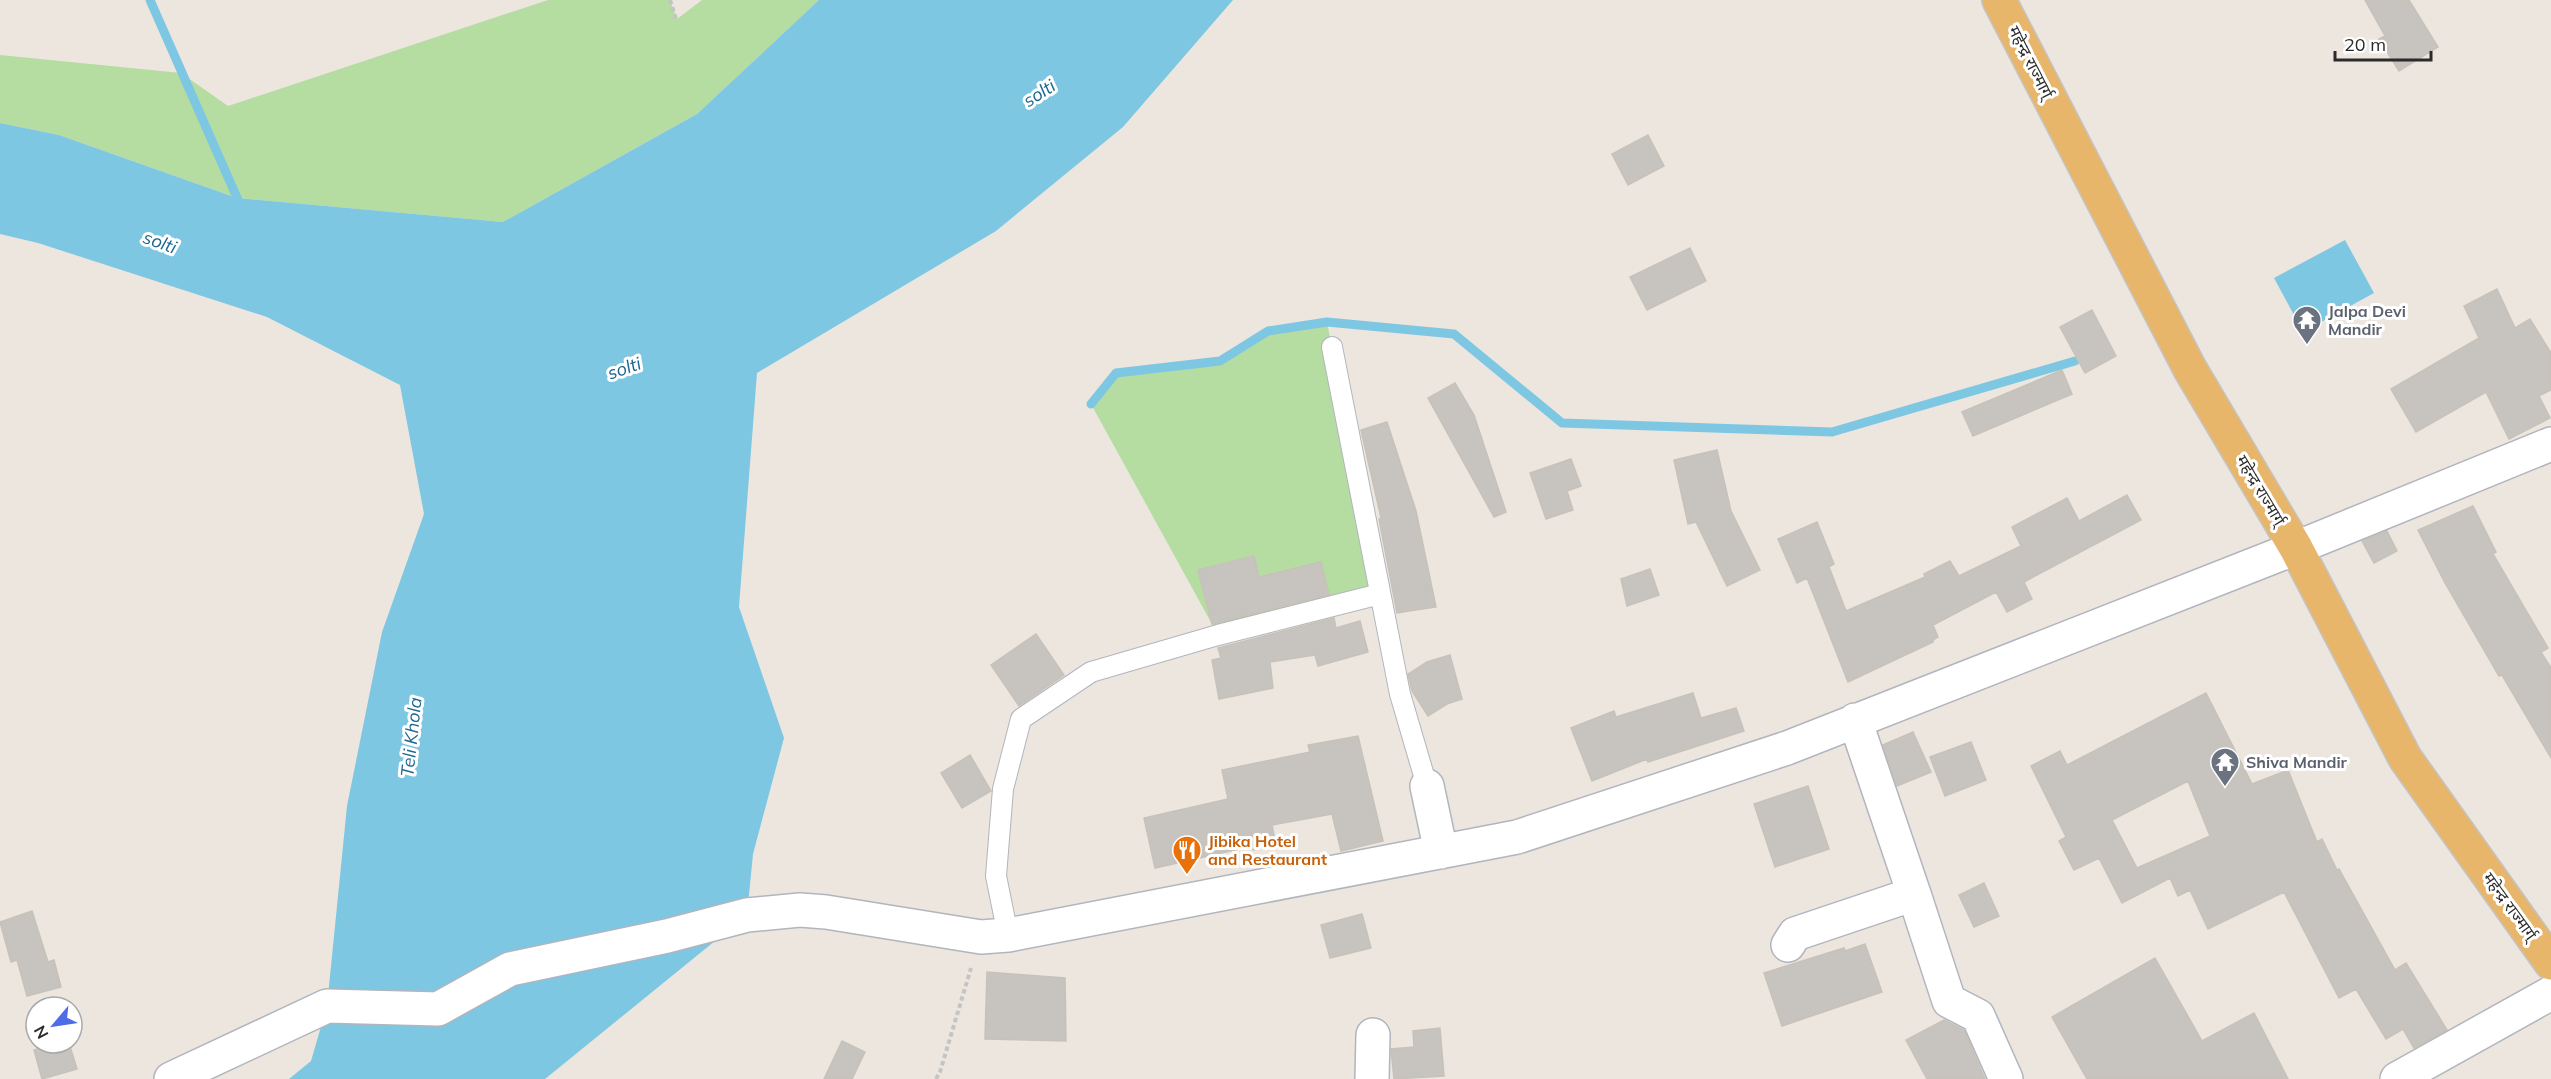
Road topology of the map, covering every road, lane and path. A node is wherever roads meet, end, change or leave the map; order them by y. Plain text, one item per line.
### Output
1 (670, 0) edge
2 (1999, 0) edge
3 (676, 20) dead end
4 (1332, 347) dead end
5 (2551, 444) edge
6 (2296, 548) junction
7 (1380, 594) junction
8 (1856, 720) junction
9 (1427, 786) joint
10 (1441, 852) junction
11 (1914, 894) junction
12 (994, 936) junction
13 (1788, 945) dead end
14 (2551, 963) edge
15 (2551, 993) edge
16 (1373, 1035) dead end
17 (171, 1079) edge
18 (936, 1079) edge
19 (1372, 1079) edge
20 (2006, 1079) edge
21 (2397, 1079) edge

1 - 3 path
2 - 6 highway, महेन्द्र राज्मार्ग्
4 - 7 lane
5 - 6 street
6 - 8 street
6 - 14 highway, महेन्द्र राज्मार्ग्
7 - 9 lane
7 - 12 lane
8 - 10 street
8 - 11 street
9 - 10 street
10 - 12 street
11 - 13 street
11 - 20 street
12 - 17 street
12 - 18 path
15 - 21 street
16 - 19 street

